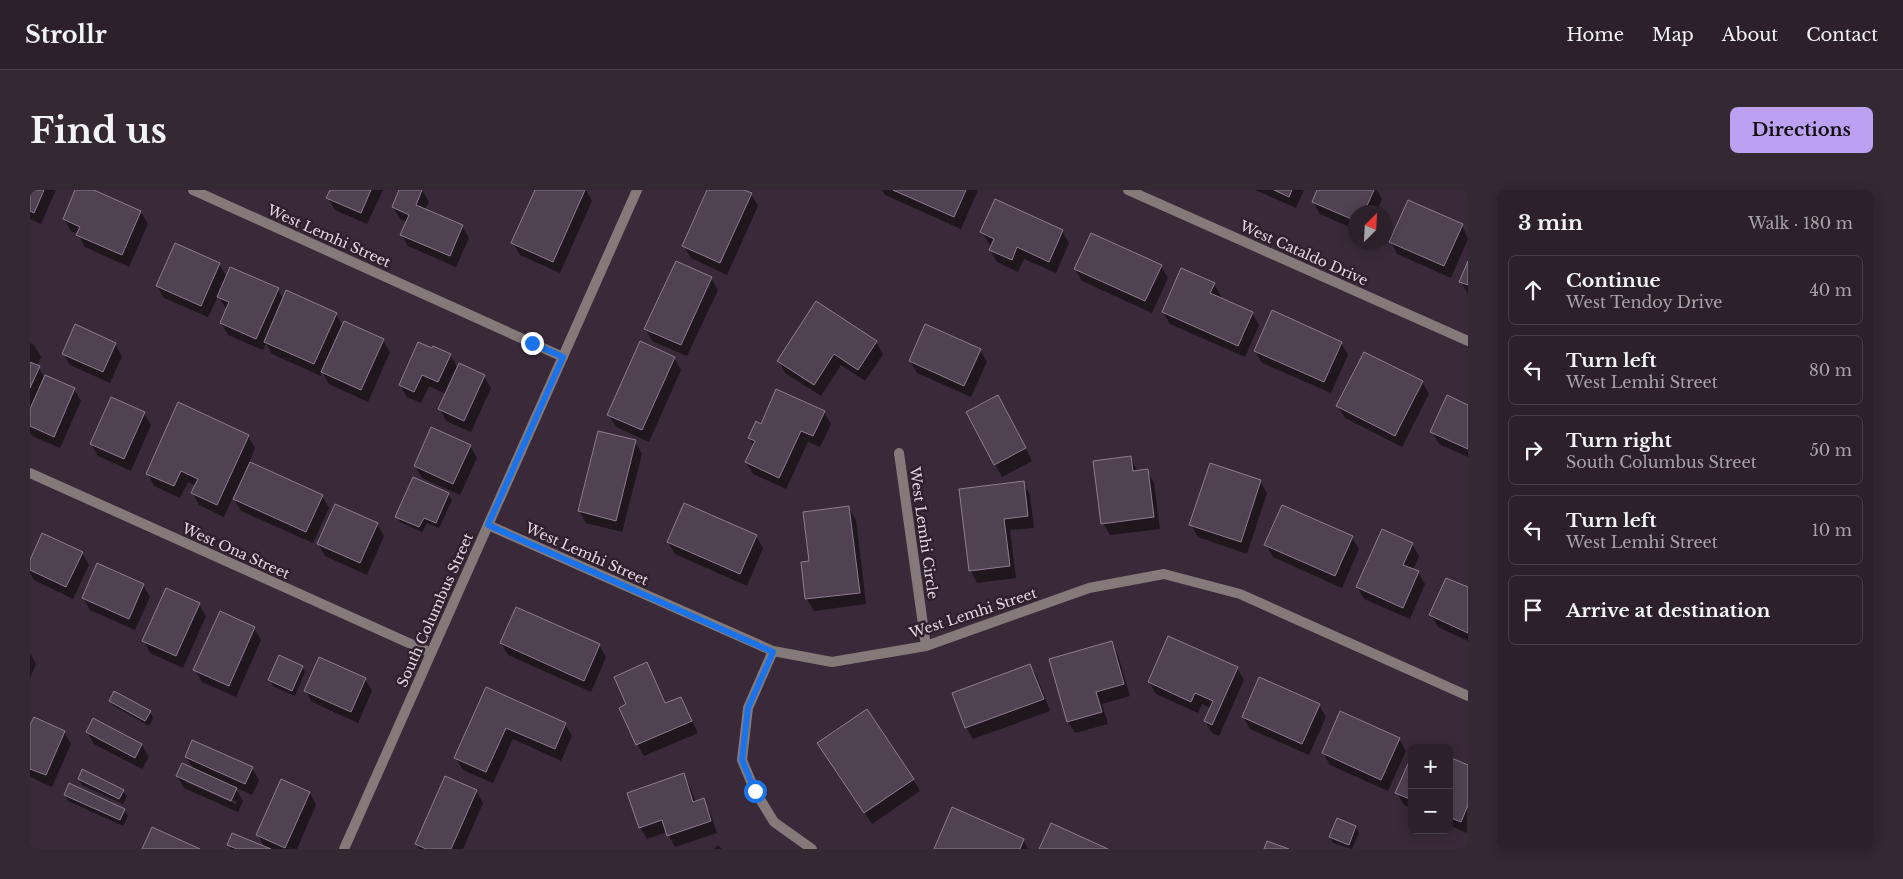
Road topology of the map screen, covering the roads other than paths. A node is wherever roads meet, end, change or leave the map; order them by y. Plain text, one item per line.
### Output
1 (193, 190) edge
2 (638, 190) edge
3 (1128, 190) edge
4 (1468, 341) edge
5 (563, 357) junction
6 (899, 453) dead end
7 (30, 473) edge
8 (488, 525) junction
9 (926, 646) junction
10 (773, 652) junction
11 (431, 653) junction
12 (1468, 696) edge
13 (344, 849) edge
14 (812, 849) edge

1 - 5 street, West Lemhi Street
2 - 5 street, South Columbus Street
3 - 4 street, West Cataldo Drive
5 - 8 street, South Columbus Street
6 - 9 street, West Lemhi Circle
7 - 11 street, West Ona Street
8 - 10 street, West Lemhi Street
8 - 11 street, South Columbus Street
9 - 10 street, West Lemhi Street
9 - 12 street, West Lemhi Street
10 - 14 street
11 - 13 street, South Columbus Street

